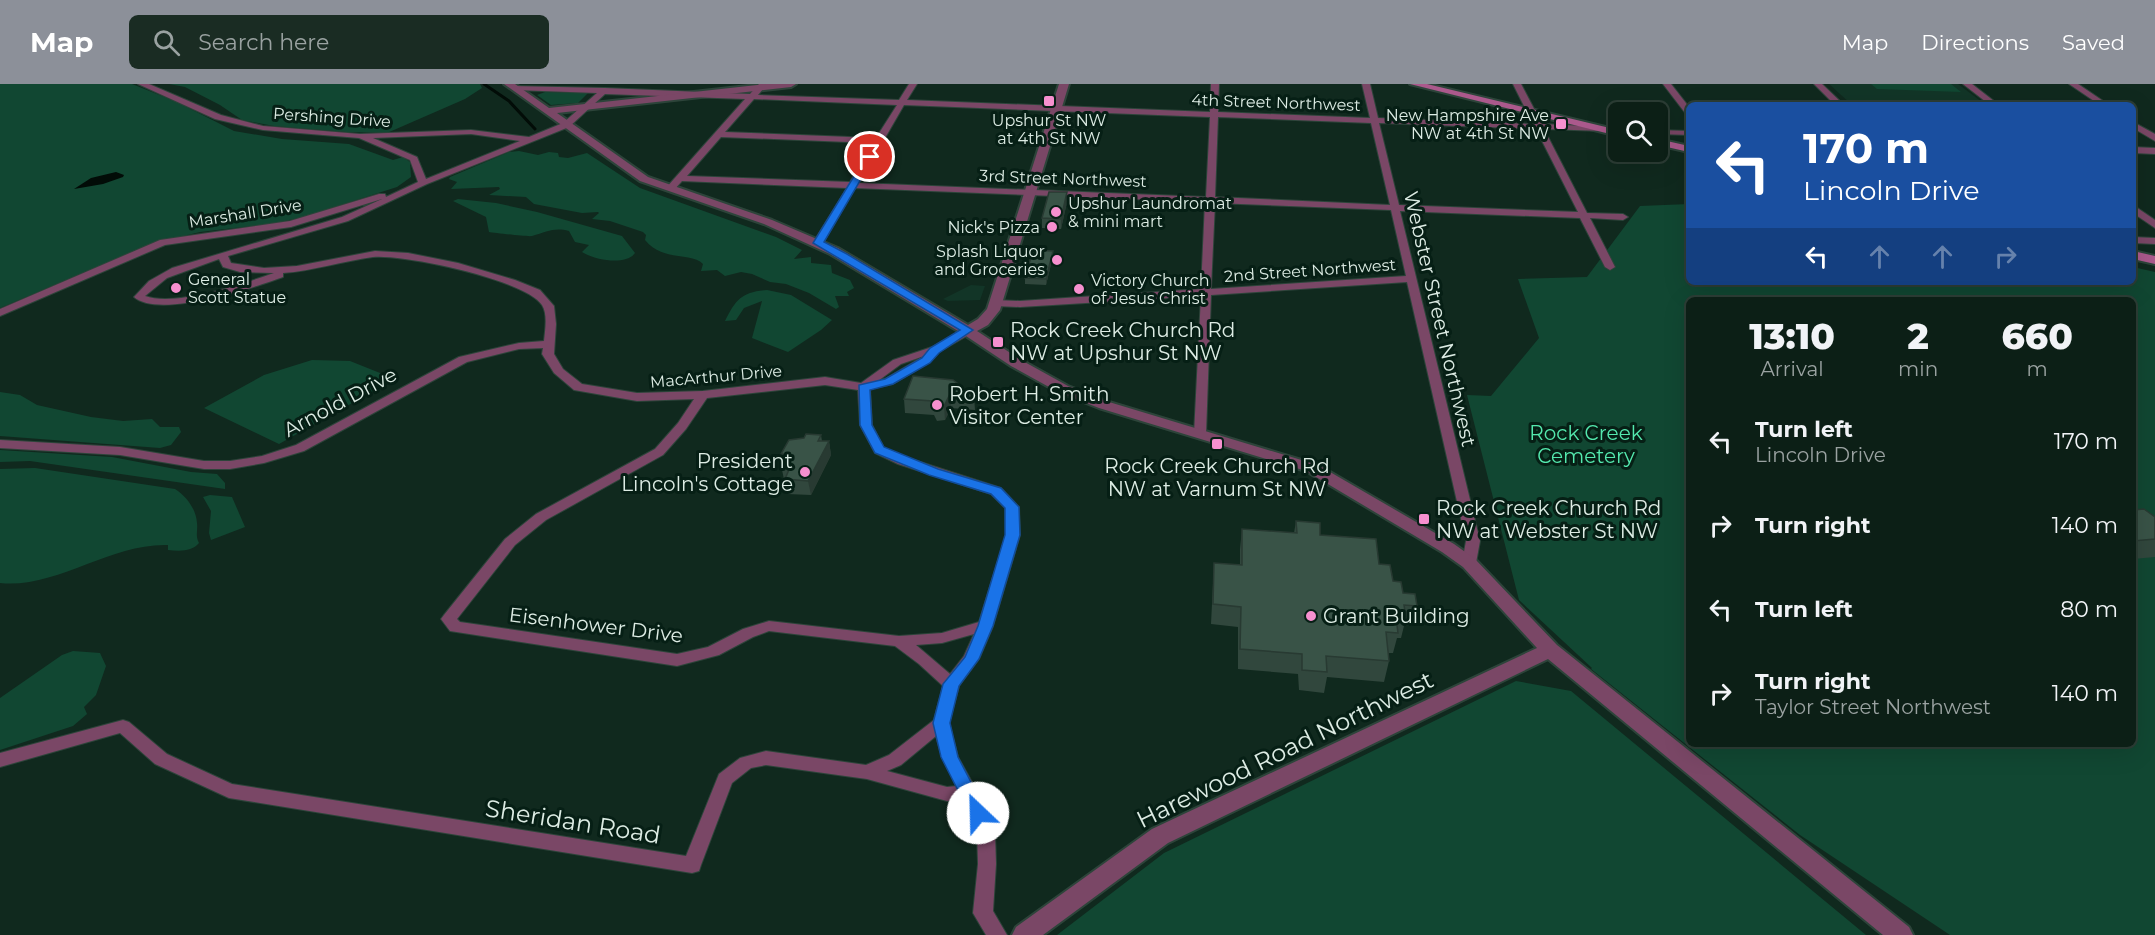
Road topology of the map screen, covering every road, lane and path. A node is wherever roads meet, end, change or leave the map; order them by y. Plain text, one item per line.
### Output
1 (142, 84) edge
2 (611, 84) edge
3 (791, 84) edge
4 (913, 84) edge
5 (1064, 84) edge
6 (1215, 84) edge
7 (1366, 84) edge
8 (1415, 84) edge
9 (1517, 84) edge
10 (1667, 84) edge
11 (1818, 84) edge
12 (1967, 84) edge
13 (2073, 84) edge
14 (512, 86) edge
15 (762, 86) edge
16 (602, 92) junction
17 (686, 96) junction
18 (751, 98) junction
19 (1837, 102) edge
20 (1991, 102) edge
21 (2100, 102) edge
22 (902, 103) junction
23 (586, 106) junction
24 (1686, 108) edge
25 (1056, 109) junction
26 (548, 111) junction
27 (1531, 112) junction
28 (1214, 115) junction
29 (1374, 121) junction
30 (566, 125) junction
31 (2136, 126) edge
32 (1538, 127) junction
33 (1604, 129) junction
34 (1608, 130) edge
35 (1668, 132) edge
36 (1686, 133) edge
37 (719, 134) junction
38 (360, 136) junction
39 (2155, 138) edge
40 (528, 139) junction
41 (880, 141) junction
42 (1668, 144) edge
43 (1686, 148) edge
44 (2136, 150) edge
45 (2155, 151) edge
46 (681, 178) junction
47 (423, 184) junction
48 (854, 184) junction
49 (671, 189) junction
50 (1030, 192) junction
51 (1210, 200) junction
52 (1394, 207) junction
53 (2136, 210) edge
54 (1583, 216) junction
55 (1623, 217) dead end
56 (2155, 225) edge
57 (2136, 240) edge
58 (2155, 241) edge
59 (818, 243) junction
60 (222, 255) junction
61 (2136, 256) edge
62 (2155, 260) edge
63 (1609, 265) dead end
64 (297, 269) junction
65 (1411, 279) junction
66 (1206, 291) junction
67 (995, 303) junction
68 (0, 313) edge
69 (968, 330) junction
70 (549, 344) junction
71 (864, 387) junction
72 (703, 395) junction
73 (1200, 434) junction
74 (0, 444) edge
75 (1469, 563) junction
76 (985, 626) junction
77 (898, 641) junction
78 (1550, 650) junction
79 (951, 684) junction
80 (941, 723) junction
81 (0, 760) edge
82 (867, 772) junction
83 (969, 793) junction
84 (997, 935) edge
85 (1024, 935) edge
86 (1901, 935) edge

1 - 38 street, Pershing Drive
2 - 16 street
3 - 15 street
4 - 22 street
5 - 25 street
6 - 28 street
7 - 29 street, Webster Street Northwest
8 - 27 main road
9 - 27 street
10 - 24 street
11 - 19 street
12 - 20 street
13 - 21 street
14 - 16 street, 4th Street Northwest
14 - 26 street
15 - 17 street
15 - 18 street
16 - 17 street, 4th Street Northwest
16 - 23 street
17 - 18 street, 4th Street Northwest
17 - 23 street
18 - 22 street, 4th Street Northwest
18 - 37 street
22 - 25 street, 4th Street Northwest
22 - 41 street
23 - 26 street
23 - 30 street
25 - 28 street, 4th Street Northwest
25 - 50 street
26 - 30 street
27 - 32 street
27 - 33 main road
28 - 29 street, 4th Street Northwest
28 - 51 street
29 - 32 street, 4th Street Northwest
29 - 52 street, Webster Street Northwest
30 - 40 street, Marshall Drive
30 - 49 street
31 - 39 street
32 - 33 street, 4th Street Northwest
32 - 54 street
33 - 34 main road
35 - 36 street
37 - 41 street
37 - 46 street
38 - 40 street, Pershing Drive
38 - 47 street
40 - 47 street, Marshall Drive
41 - 48 street
42 - 43 main road
44 - 45 street
46 - 48 street, 3rd Street Northwest
46 - 49 street
47 - 60 street
47 - 68 street, Marshall Drive
48 - 50 street, 3rd Street Northwest
48 - 59 street
49 - 59 street
50 - 51 street, 3rd Street Northwest
50 - 67 street
51 - 52 street, 3rd Street Northwest
51 - 66 street
52 - 54 street, 3rd Street Northwest
52 - 65 street, Webster Street Northwest
53 - 56 street
54 - 55 street, 3rd Street Northwest
54 - 63 street
57 - 58 street
59 - 69 street
60 - 64 street, MacArthur Drive
60 - 64 street
61 - 62 main road
64 - 70 street, MacArthur Drive
65 - 66 street, 2nd Street Northwest
65 - 75 street, Webster Street Northwest
66 - 67 street, 2nd Street Northwest
66 - 73 street
67 - 69 street
69 - 71 street
69 - 73 street
70 - 72 street, MacArthur Drive
70 - 74 street, Arnold Drive
71 - 72 street, MacArthur Drive
71 - 76 street
72 - 77 street, Eisenhower Drive
73 - 75 street
75 - 78 street
76 - 77 street, Eisenhower Drive
76 - 79 street
77 - 79 street
78 - 85 street, Harewood Road Northwest
78 - 86 street
79 - 80 street
80 - 82 street
80 - 83 street
81 - 82 street, Sheridan Road
82 - 83 street, Sheridan Road
83 - 84 street

